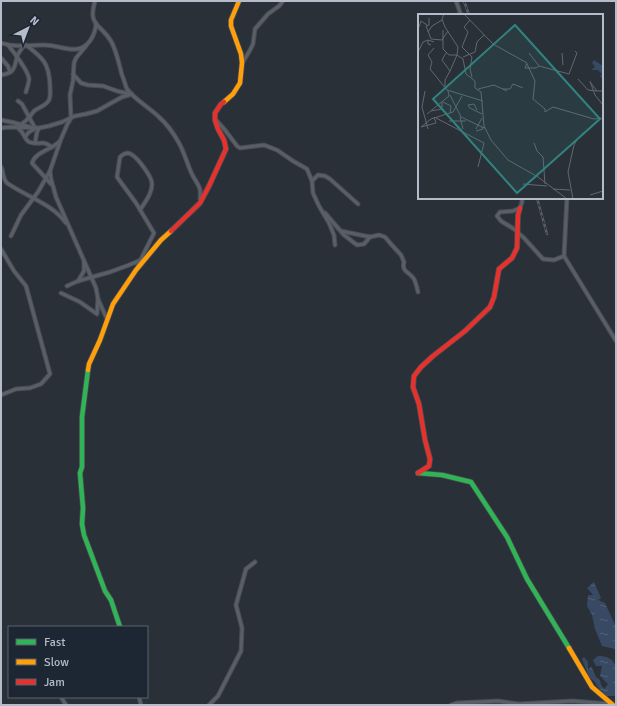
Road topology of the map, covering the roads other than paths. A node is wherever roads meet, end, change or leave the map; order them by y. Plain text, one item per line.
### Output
1 (239, 1) edge
2 (283, 1) edge
3 (456, 1) edge
4 (95, 2) edge
5 (461, 14) edge
6 (96, 23) junction
7 (1, 43) edge
8 (8, 45) junction
9 (25, 46) junction
10 (86, 46) junction
11 (1, 58) edge
12 (17, 59) junction
13 (242, 64) junction
14 (10, 72) junction
15 (73, 74) junction
16 (1, 75) edge
17 (26, 92) dead end
18 (132, 94) junction
19 (18, 101) dead end
20 (30, 118) junction
21 (71, 118) junction
22 (1, 120) edge
23 (215, 120) junction
24 (22, 124) junction
25 (16, 127) junction
26 (37, 128) junction
27 (1, 129) edge
28 (25, 137) junction
29 (61, 141) junction
30 (35, 143) junction
31 (52, 146) junction
32 (1, 167) edge
33 (50, 170) junction
34 (46, 178) junction
35 (312, 181) junction
36 (52, 185) junction
37 (34, 198) junction
38 (522, 199) edge
39 (567, 199) edge
40 (200, 203) junction
41 (358, 204) dead end
42 (318, 205) junction
43 (520, 208) junction
44 (140, 210) junction
45 (70, 228) junction
46 (341, 231) junction
47 (517, 232) junction
48 (11, 236) dead end
49 (370, 237) junction
50 (335, 245) dead end
51 (1, 249) edge
52 (564, 256) junction
53 (84, 258) junction
54 (141, 260) junction
55 (136, 270) junction
56 (92, 278) junction
57 (78, 281) junction
58 (67, 286) dead end
59 (418, 292) dead end
60 (61, 293) dead end
61 (98, 299) junction
62 (106, 317) dead end
63 (616, 341) edge
64 (1, 395) edge
65 (255, 562) dead end
66 (120, 626) edge
67 (612, 704) edge
68 (209, 705) edge
69 (451, 705) edge

1 - 13 street
2 - 13 street
3 - 5 street
4 - 6 street
6 - 10 street
6 - 18 street
7 - 8 street
8 - 9 street
8 - 12 street
9 - 10 street
9 - 12 street
9 - 20 street
10 - 15 street
11 - 14 street
12 - 14 street
12 - 17 street
13 - 23 street
14 - 16 street
15 - 18 street
15 - 21 street
18 - 21 street
18 - 40 street
19 - 20 street
20 - 24 street
20 - 26 street
21 - 26 street
21 - 29 street
22 - 24 street
23 - 35 street
23 - 40 street
24 - 25 street
24 - 26 street
25 - 26 street
25 - 27 street
25 - 28 street
26 - 28 street
26 - 30 street
28 - 30 street
29 - 31 street
29 - 33 street
30 - 31 street
31 - 34 street
32 - 37 street
33 - 34 street
33 - 36 street
34 - 36 street
34 - 37 street
35 - 41 street
35 - 42 street
36 - 45 street
37 - 45 street
37 - 48 street
38 - 43 street
39 - 52 street
40 - 55 street
42 - 46 street
42 - 50 street
43 - 47 street
43 - 47 street
44 - 44 street
44 - 54 street
45 - 53 street
46 - 49 street
46 - 49 street
47 - 52 street
47 - 67 street
49 - 59 street
51 - 64 street
52 - 63 street
53 - 56 street
53 - 57 street
54 - 55 street
54 - 56 street
55 - 66 street
56 - 57 street
56 - 61 street
57 - 58 street
60 - 61 street
61 - 62 street
65 - 68 street
67 - 69 street

